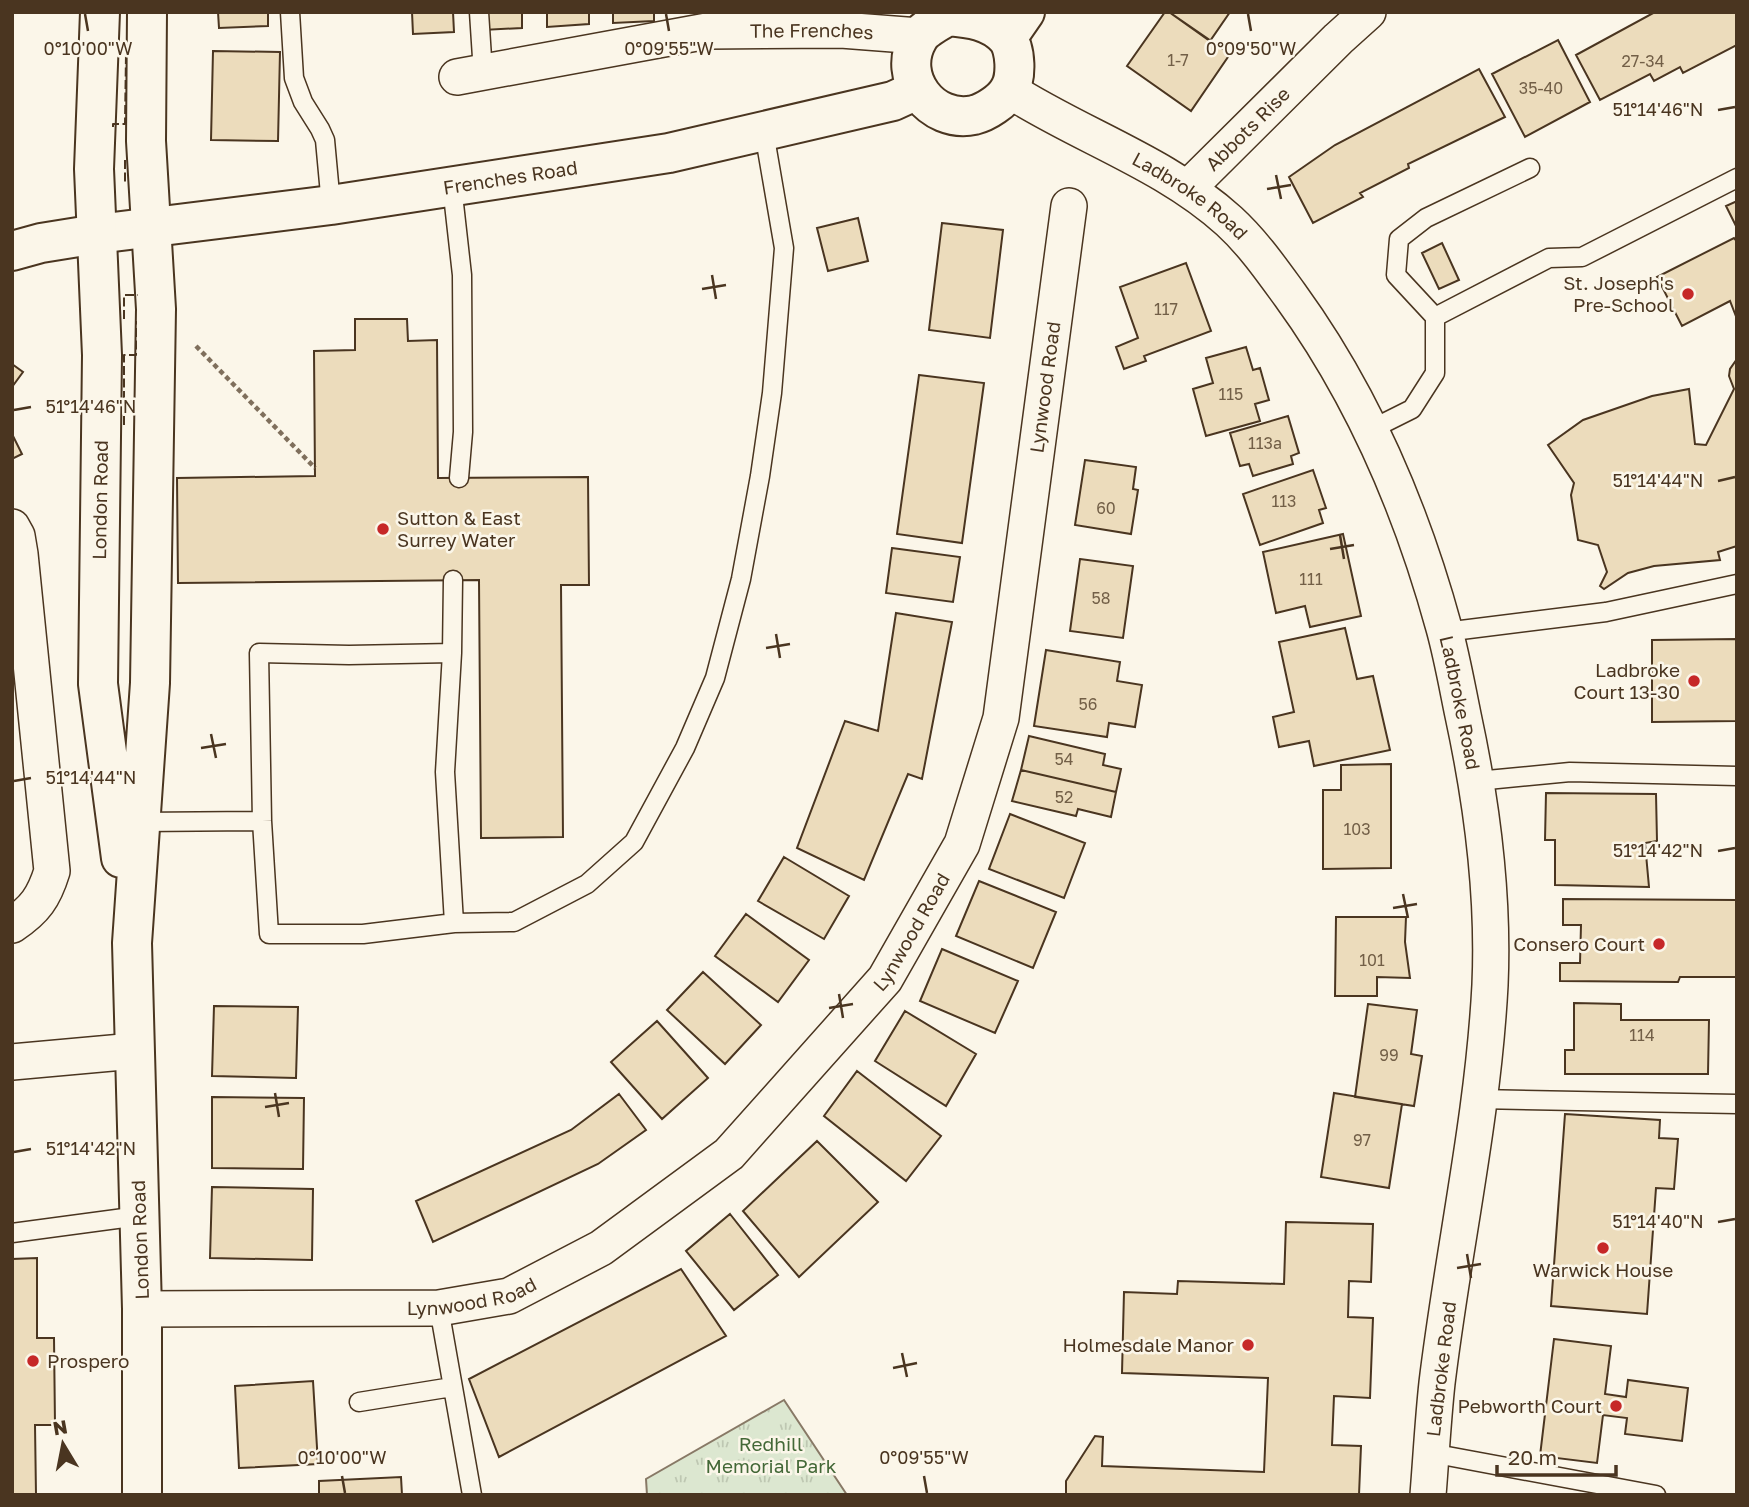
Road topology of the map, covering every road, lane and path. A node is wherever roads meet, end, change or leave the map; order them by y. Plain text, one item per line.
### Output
1 (100, 12) edge
2 (147, 12) edge
3 (290, 12) edge
4 (479, 12) edge
5 (1368, 12) edge
6 (938, 21) edge
7 (1016, 25) edge
8 (470, 75) joint
9 (917, 90) junction
10 (1009, 90) junction
11 (764, 132) junction
12 (1530, 168) dead end
13 (1737, 178) edge
14 (452, 186) junction
15 (1188, 188) junction
16 (331, 205) junction
17 (1069, 205) dead end
18 (152, 228) junction
19 (97, 234) junction
20 (12, 251) edge
21 (1436, 317) junction
22 (187, 338) dead end
23 (1370, 430) junction
24 (315, 468) dead end
25 (458, 478) dead end
26 (12, 527) edge
27 (453, 580) dead end
28 (1737, 584) edge
29 (1445, 632) junction
30 (452, 653) junction
31 (1737, 776) edge
32 (1477, 781) junction
33 (262, 821) junction
34 (140, 822) junction
35 (454, 923) junction
36 (12, 925) edge
37 (132, 943) junction
38 (134, 1051) junction
39 (12, 1062) edge
40 (1478, 1099) junction
41 (1737, 1104) edge
42 (139, 1216) junction
43 (12, 1233) edge
44 (439, 1308) junction
45 (142, 1309) junction
46 (452, 1387) junction
47 (359, 1402) dead end
48 (1431, 1453) junction
49 (142, 1495) edge
50 (472, 1495) edge
51 (1428, 1495) edge
52 (1656, 1495) edge

1 - 19 main road, London Road
2 - 18 main road, London Road
3 - 16 lane
4 - 8 lane
5 - 15 street, Abbots Rise
6 - 7 main road
6 - 8 street, The Frenches
6 - 9 main road
7 - 10 main road
9 - 10 main road
9 - 11 main road, Frenches Road
10 - 15 street, Ladbroke Road
11 - 14 main road, Frenches Road
11 - 35 lane
12 - 21 lane
13 - 21 lane
14 - 16 main road, Frenches Road
14 - 25 lane
15 - 23 street, Ladbroke Road
16 - 18 main road, Frenches Road
17 - 44 street, Lynwood Road
18 - 19 main road, Frenches Road
18 - 34 main road, London Road
19 - 20 main road, Frenches Road
19 - 37 main road, London Road
21 - 23 lane
22 - 24 path
23 - 29 street, Ladbroke Road
26 - 36 street
27 - 30 lane
28 - 29 lane
29 - 32 street, Ladbroke Road
30 - 33 lane
30 - 35 lane
31 - 32 lane
32 - 40 street, Ladbroke Road
33 - 34 lane
33 - 35 lane
34 - 37 main road, London Road
37 - 38 main road, London Road
38 - 39 street
38 - 42 main road, London Road
40 - 41 lane
40 - 48 street, Ladbroke Road
42 - 43 lane
42 - 45 main road, London Road
44 - 45 street, Lynwood Road
44 - 46 lane
45 - 49 main road, London Road
46 - 47 lane
46 - 50 lane
48 - 51 street, Ladbroke Road
48 - 52 lane

